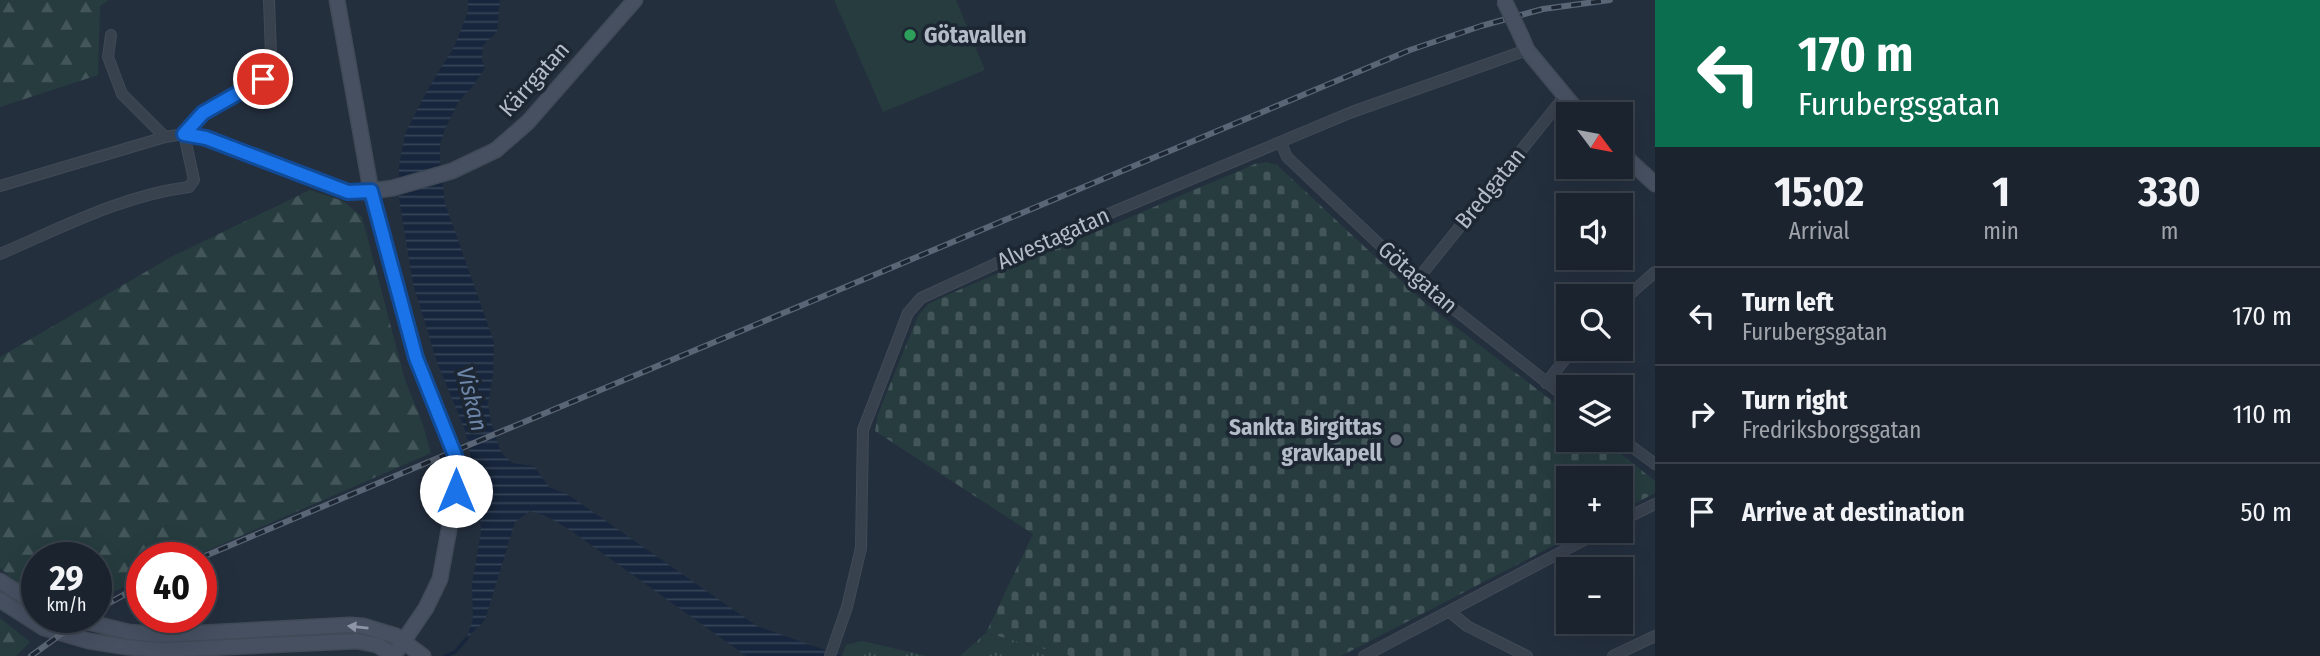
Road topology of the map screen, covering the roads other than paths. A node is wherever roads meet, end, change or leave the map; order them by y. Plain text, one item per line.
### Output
1 (269, 0) edge
2 (337, 0) edge
3 (635, 0) edge
4 (1504, 0) edge
5 (111, 35) dead end
6 (1525, 44) junction
7 (1564, 97) junction
8 (1569, 102) edge
9 (184, 134) junction
10 (164, 137) junction
11 (1281, 143) junction
12 (1633, 164) edge
13 (1655, 184) edge
14 (0, 186) edge
15 (371, 191) junction
16 (0, 254) edge
17 (1655, 272) edge
18 (1417, 280) junction
19 (1633, 291) edge
20 (1564, 361) edge
21 (1546, 383) junction
22 (1556, 390) edge
23 (1633, 448) edge
24 (1655, 464) edge
25 (1655, 504) edge
26 (1633, 515) edge
27 (1579, 543) edge
28 (0, 581) edge
29 (21, 594) edge
30 (0, 600) edge
31 (1450, 612) junction
32 (112, 628) edge
33 (1655, 636) edge
34 (404, 641) junction
35 (832, 652) edge
36 (421, 654) edge
37 (395, 656) edge
38 (1364, 656) edge
39 (1527, 656) edge
40 (1613, 656) edge

1 - 9 street
2 - 15 street
3 - 15 street, Kärrgatan
4 - 6 street, bridge
5 - 10 street
6 - 7 street
6 - 11 street, Alvestagatan
7 - 8 street
7 - 18 street, Bredgatan
9 - 10 street
9 - 15 street
9 - 16 street
10 - 14 street
11 - 18 street, Götagatan
11 - 35 street, Alvestagatan
12 - 13 street
15 - 34 street
17 - 19 street
18 - 21 street, Götagatan
20 - 21 street
21 - 22 street, Götagatan
23 - 24 street
25 - 26 street
27 - 31 street
28 - 29 street
30 - 37 street
31 - 38 street
31 - 39 street
34 -> 32 street
33 - 40 street
34 - 36 street
34 - 37 street

